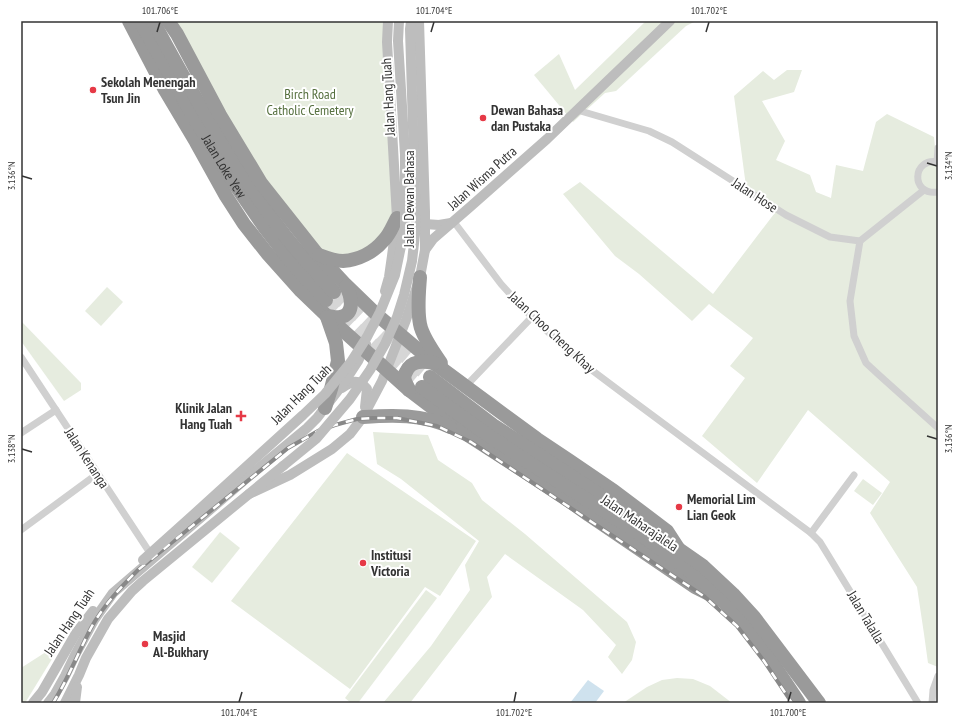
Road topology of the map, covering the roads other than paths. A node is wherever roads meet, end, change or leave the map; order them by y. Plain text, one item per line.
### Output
1 (129, 21) edge
2 (140, 21) edge
3 (153, 21) edge
4 (168, 21) edge
5 (388, 21) edge
6 (399, 21) edge
7 (411, 21) edge
8 (419, 21) edge
9 (670, 21) edge
10 (577, 110) junction
11 (938, 148) edge
12 (937, 162) edge
13 (924, 190) junction
14 (938, 192) edge
15 (397, 218) junction
16 (452, 222) junction
17 (425, 224) junction
18 (860, 241) junction
19 (424, 250) junction
20 (318, 255) junction
21 (420, 277) junction
22 (334, 291) junction
23 (376, 314) junction
24 (327, 316) junction
25 (532, 317) junction
26 (400, 334) junction
27 (364, 350) junction
28 (21, 357) edge
29 (440, 367) junction
30 (386, 370) junction
31 (420, 385) junction
32 (465, 387) junction
33 (337, 392) junction
34 (325, 408) junction
35 (56, 410) junction
36 (363, 417) junction
37 (667, 426) joint
38 (938, 428) edge
39 (21, 433) edge
40 (468, 435) junction
41 (98, 474) junction
42 (854, 475) dead end
43 (250, 494) junction
44 (21, 530) edge
45 (184, 532) junction
46 (811, 533) junction
47 (193, 541) junction
48 (678, 548) junction
49 (153, 558) junction
50 (725, 602) junction
51 (79, 675) junction
52 (938, 676) edge
53 (33, 703) edge
54 (48, 703) edge
55 (65, 703) edge
56 (74, 703) edge
57 (798, 703) edge
58 (819, 703) edge
59 (918, 703) edge
60 (932, 703) edge

1 - 24 highway
2 - 22 highway, Jalan Loke Yew
3 - 22 highway, Jalan Loke Yew
4 - 20 highway
5 - 15 main road, Jalan Dewan Bahasa
6 - 53 main road, Jalan Hang Tuah, bridge
7 - 43 main road, Jalan Hang Tuah, bridge
8 - 17 main road, Jalan Dewan Bahasa
9 - 10 main road, Jalan Wisma Putra
10 - 16 main road, Jalan Wisma Putra
10 - 18 street, Jalan Hose
11 - 12 street
12 - 13 street
13 - 14 street
13 - 18 street
15 - 20 highway
15 - 23 main road, Jalan Dewan Bahasa
16 - 17 main road, Jalan Wisma Putra
16 - 19 main road, Jalan Wisma Putra
16 - 25 street, Jalan Choo Cheng Khay
17 - 19 main road, Jalan Dewan Bahasa
18 - 38 street
19 - 21 main road, Jalan Dewan Bahasa
20 - 22 highway
21 - 26 main road, Jalan Dewan Bahasa
21 - 29 highway
22 - 23 highway
22 - 24 highway
23 - 26 highway
23 - 27 main road, Jalan Dewan Bahasa
24 - 27 highway
24 - 34 highway
25 - 32 street
25 - 37 street, Jalan Choo Cheng Khay
26 - 29 highway
26 - 30 main road, Jalan Dewan Bahasa
27 - 30 highway
27 - 33 main road, Jalan Hang Tuah
28 - 35 street, Jalan Kenanga
29 - 31 highway
29 - 32 highway
30 - 31 highway
30 - 36 main road, Jalan Hang Tuah
31 - 40 highway
31 - 48 highway, Jalan Maharajalela
31 - 50 highway, Jalan Maharajalela
32 - 48 highway
33 - 34 main road, Jalan Hang Tuah
33 - 36 main road
34 - 45 main road, Jalan Hang Tuah
35 - 39 street
35 - 41 street, Jalan Kenanga
36 - 40 highway
36 - 43 main road, Jalan Hang Tuah
37 - 46 street, Jalan Talalla
40 - 50 highway
41 - 44 street
41 - 49 street, Jalan Kenanga
42 - 46 street
43 - 47 main road, Jalan Hang Tuah
45 - 47 main road
45 - 49 main road, Jalan Hang Tuah
46 - 59 street, Jalan Talalla
47 - 51 main road, Jalan Hang Tuah
48 - 58 highway, Jalan Maharajalela
49 - 54 main road, Jalan Hang Tuah
50 - 57 highway, Jalan Maharajalela
51 - 55 main road, Jalan Hang Tuah
51 - 56 main road
52 - 60 street

